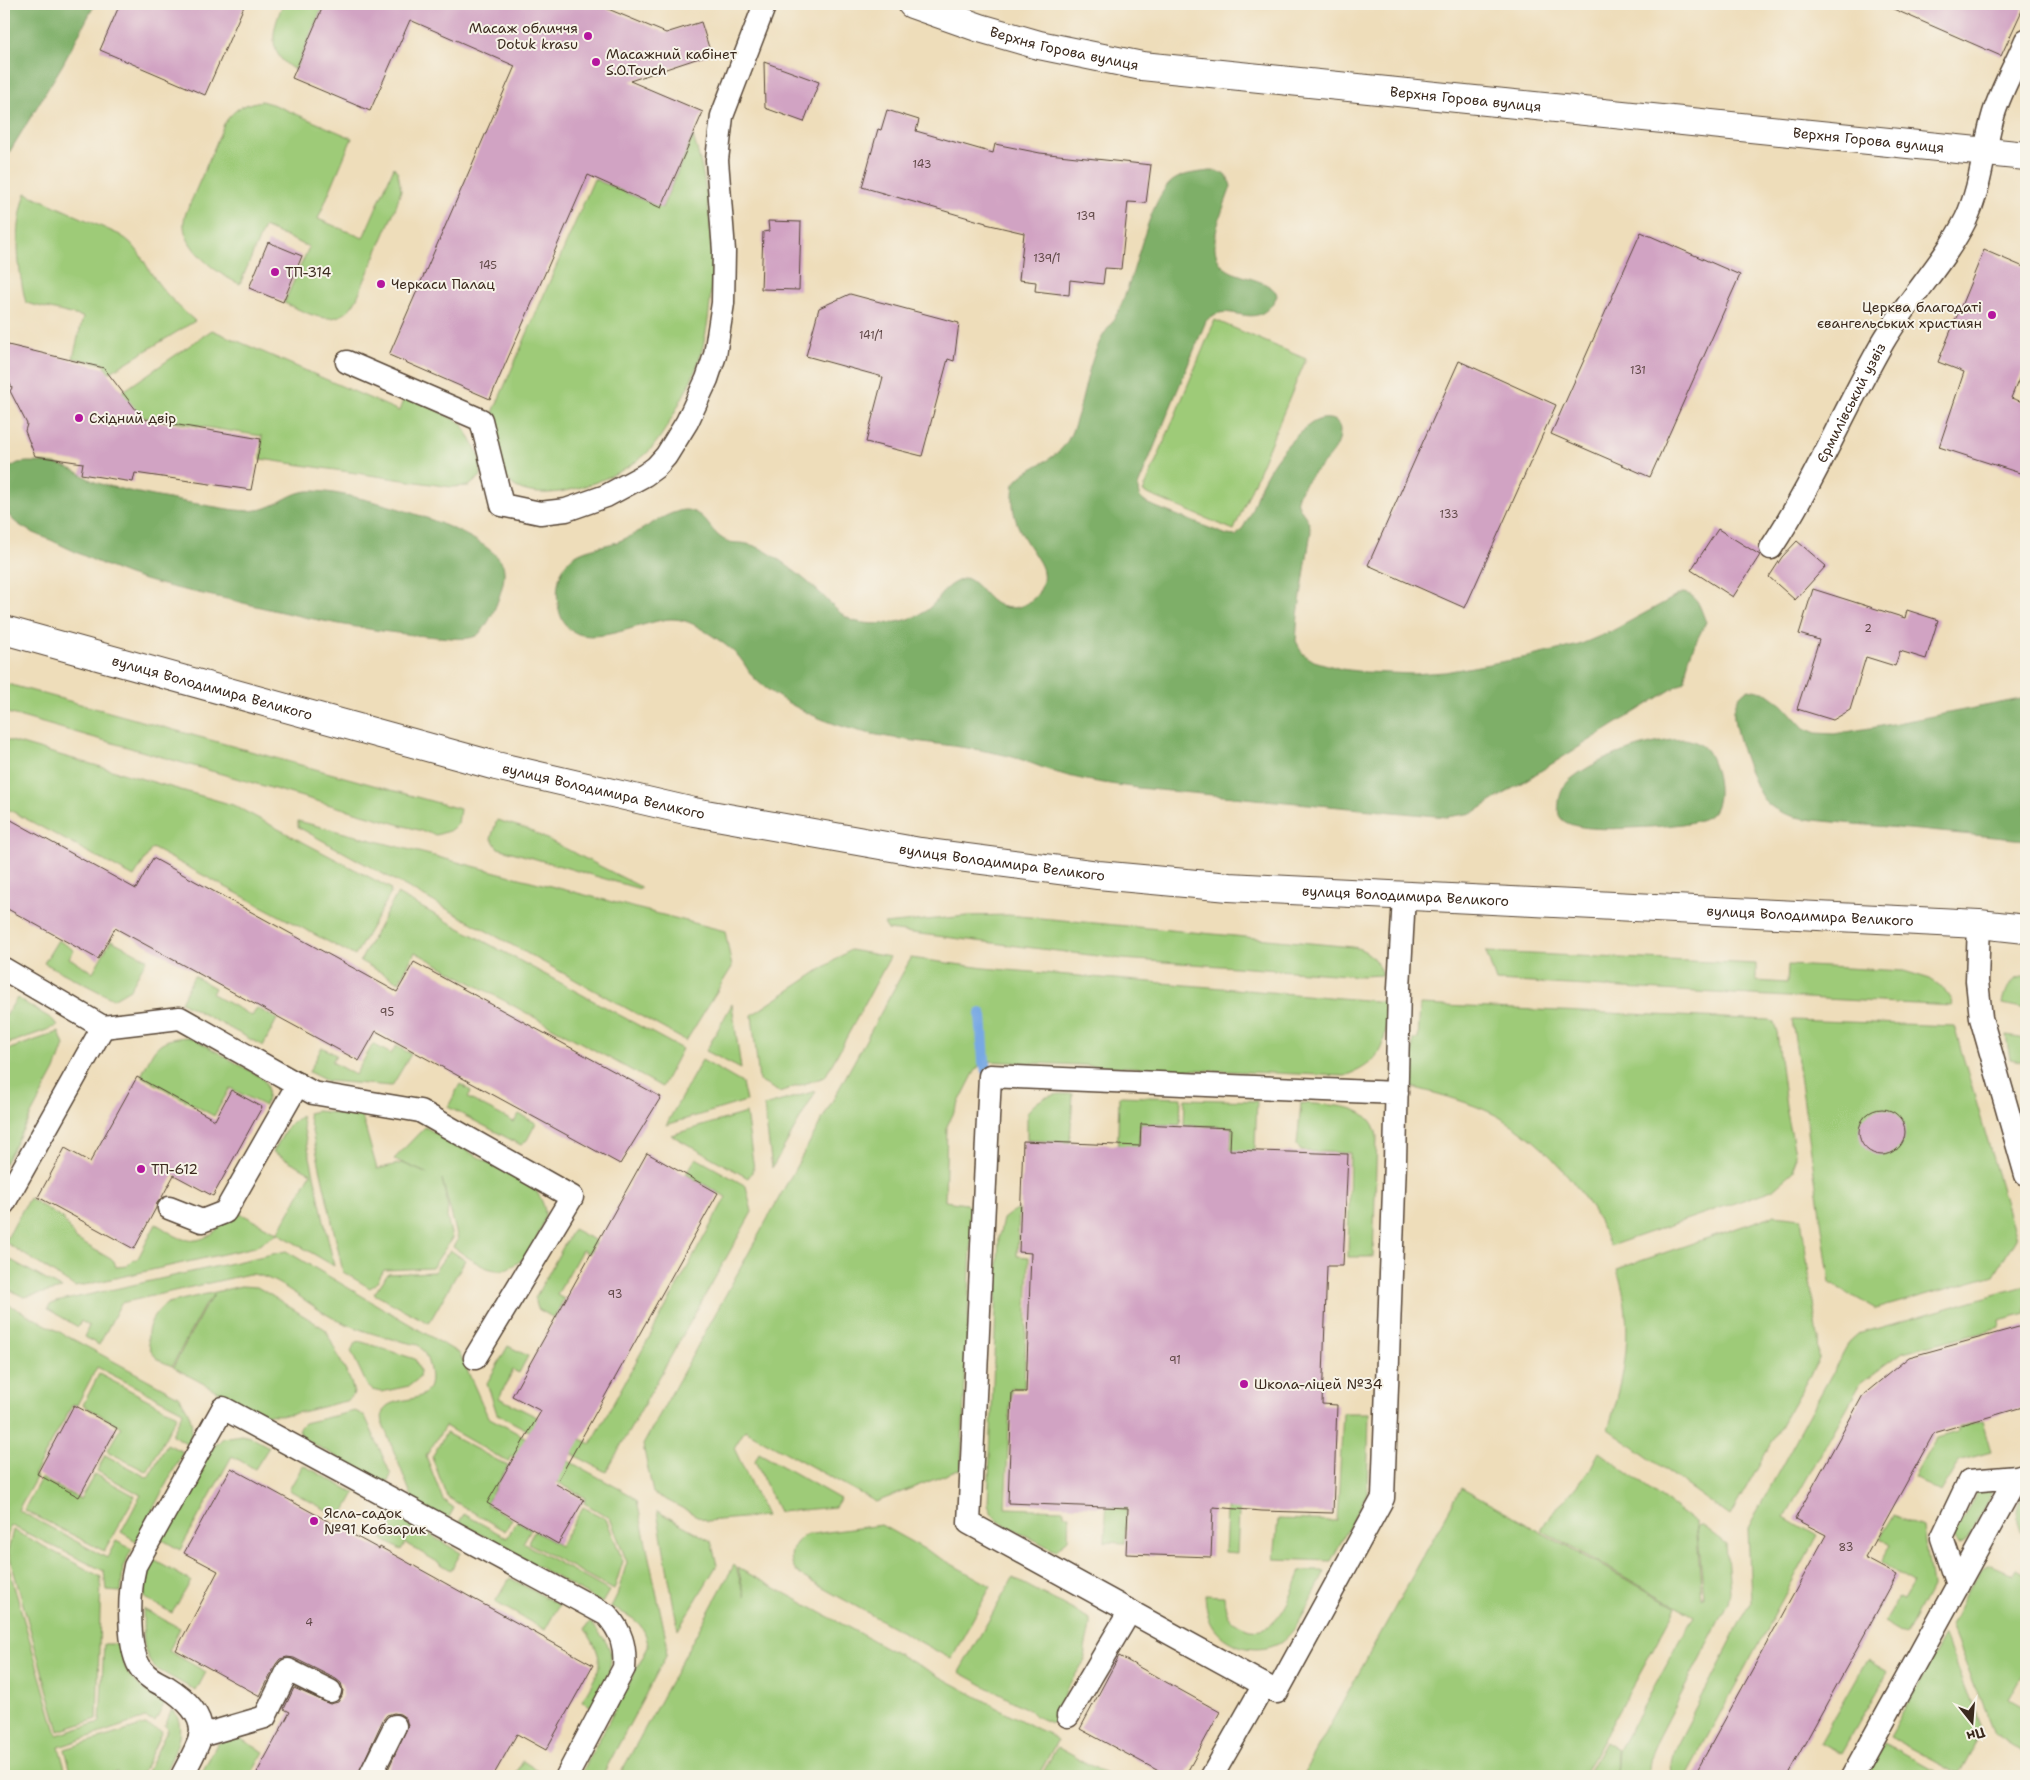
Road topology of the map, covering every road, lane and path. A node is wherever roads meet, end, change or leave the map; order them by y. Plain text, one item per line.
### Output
1 (765, 4) edge
2 (912, 4) edge
3 (2026, 40) edge
4 (1986, 152) junction
5 (2026, 156) edge
6 (347, 362) dead end
7 (1771, 548) dead end
8 (4, 630) edge
9 (1404, 896) junction
10 (1979, 924) junction
11 (2026, 929) edge
12 (4, 969) edge
13 (103, 1027) junction
14 (298, 1084) junction
15 (1397, 1093) junction
16 (2024, 1161) edge
17 (4, 1203) edge
18 (169, 1208) dead end
19 (475, 1358) dead end
20 (2021, 1476) edge
21 (1958, 1585) junction
22 (1130, 1612) junction
23 (1264, 1685) junction
24 (330, 1691) dead end
25 (1068, 1716) dead end
26 (395, 1726) dead end
27 (200, 1736) junction
28 (182, 1776) edge
29 (370, 1776) edge
30 (567, 1776) edge
31 (1212, 1776) edge
32 (1854, 1776) edge

1 - 6 lane
2 - 4 main road, Верхня Горова вулиця
3 - 4 lane, Єрмилівський узвіз
4 - 5 main road, Верхня Горова вулиця
4 - 7 lane, Єрмилівський узвіз
8 - 9 main road, вулиця Володимира Великого
9 - 10 main road, вулиця Володимира Великого
9 - 15 lane
10 - 11 main road, вулиця Володимира Великого
10 - 16 lane
12 - 13 lane
13 - 14 lane
13 - 17 lane
14 - 18 lane
14 - 19 lane
15 - 22 lane
15 - 23 lane
20 - 21 lane
20 - 21 lane
21 - 32 lane
22 - 23 lane
22 - 25 lane
23 - 31 lane
24 - 27 lane
26 - 29 lane
27 - 28 lane
27 - 30 lane

